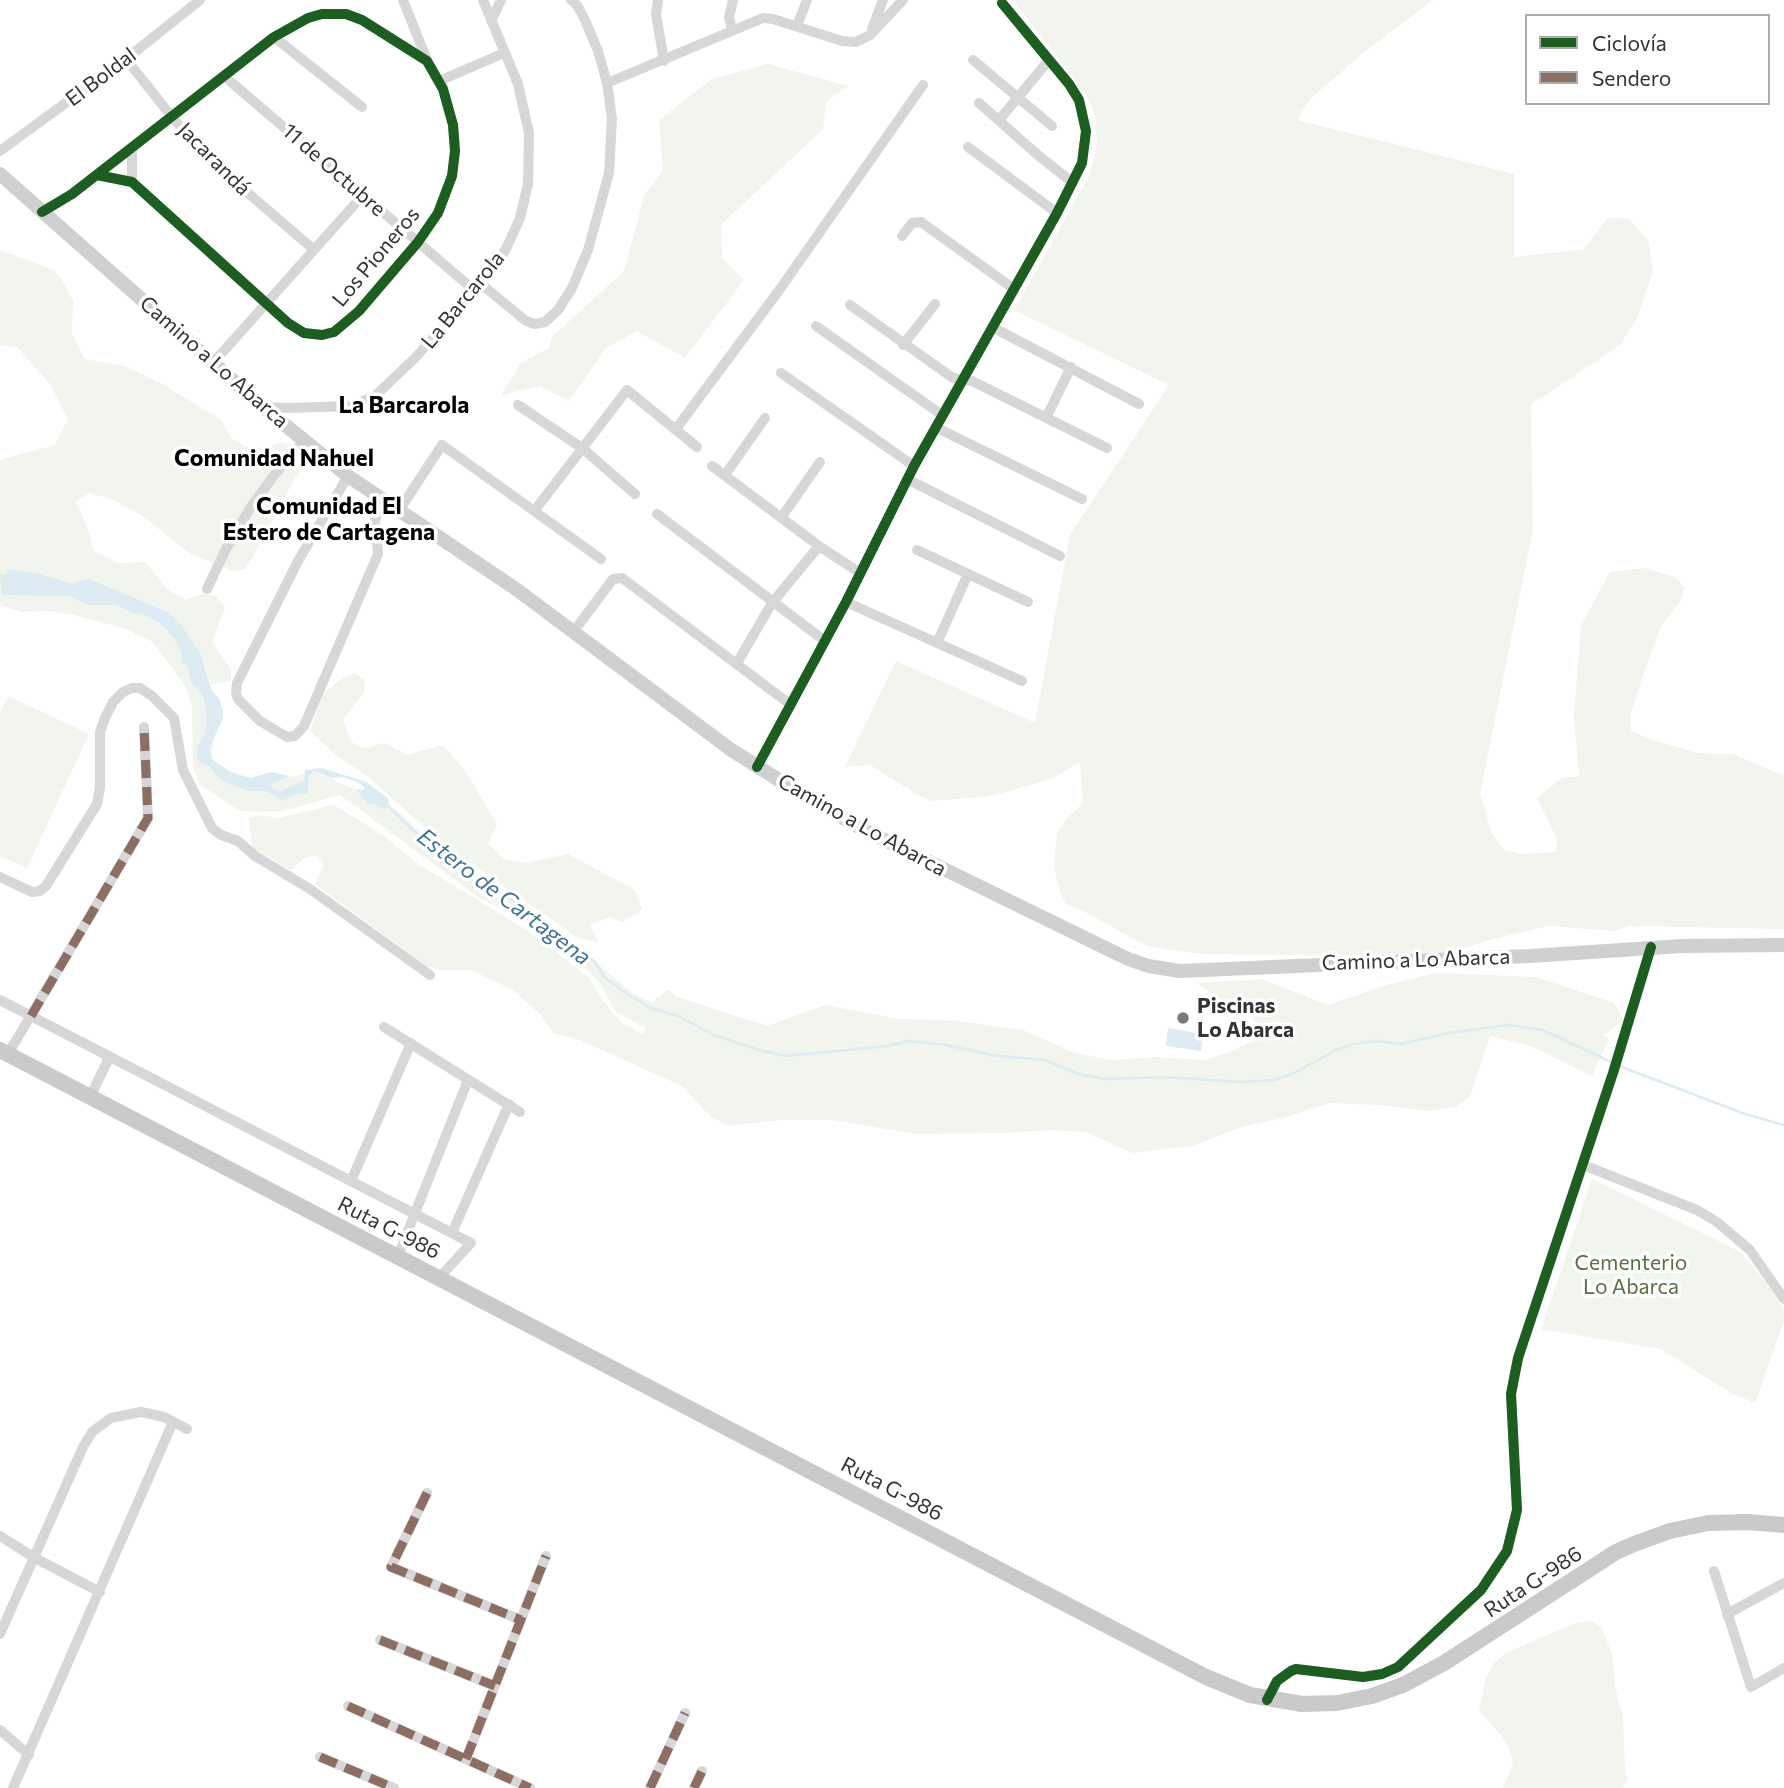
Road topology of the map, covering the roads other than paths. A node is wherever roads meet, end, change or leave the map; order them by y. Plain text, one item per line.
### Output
1 (200, 0) edge
2 (332, 0) edge
3 (403, 0) edge
4 (483, 0) edge
5 (501, 0) edge
6 (658, 0) edge
7 (733, 0) edge
8 (807, 0) edge
9 (883, 0) edge
10 (903, 0) edge
11 (576, 2) edge
12 (1002, 4) dead end
13 (338, 13) junction
14 (491, 21) junction
15 (797, 26) junction
16 (732, 30) junction
17 (870, 35) junction
18 (274, 37) junction
19 (505, 53) junction
20 (126, 59) junction
21 (973, 60) dead end
22 (1049, 60) junction
23 (427, 61) junction
24 (664, 61) junction
25 (224, 76) junction
26 (439, 80) junction
27 (607, 83) junction
28 (923, 85) dead end
29 (1018, 97) junction
30 (979, 103) dead end
31 (362, 107) dead end
32 (172, 117) junction
33 (999, 120) junction
34 (1052, 125) dead end
35 (132, 148) junction
36 (968, 148) dead end
37 (0, 151) edge
38 (0, 174) edge
39 (97, 175) junction
40 (131, 183) junction
41 (1073, 183) junction
42 (363, 195) junction
43 (42, 212) junction
44 (1057, 213) junction
45 (902, 236) dead end
46 (418, 242) junction
47 (313, 250) junction
48 (478, 287) junction
49 (1014, 289) junction
50 (265, 302) junction
51 (935, 304) dead end
52 (850, 305) dead end
53 (816, 326) dead end
54 (992, 327) junction
55 (903, 345) junction
56 (213, 363) junction
57 (1071, 367) junction
58 (781, 373) dead end
59 (962, 379) junction
60 (1139, 404) dead end
61 (518, 405) dead end
62 (263, 407) junction
63 (942, 415) junction
64 (765, 418) dead end
65 (1045, 418) junction
66 (935, 427) junction
67 (676, 429) junction
68 (304, 441) junction
69 (697, 447) dead end
70 (582, 448) junction
71 (1107, 448) dead end
72 (820, 462) dead end
73 (712, 466) dead end
74 (914, 466) junction
75 (725, 475) junction
76 (348, 476) junction
77 (907, 479) junction
78 (635, 494) dead end
79 (1082, 499) dead end
80 (380, 500) junction
81 (535, 510) junction
82 (398, 512) junction
83 (657, 514) dead end
84 (781, 517) junction
85 (820, 546) junction
86 (917, 550) dead end
87 (1060, 556) dead end
88 (601, 559) dead end
89 (860, 573) junction
90 (968, 574) junction
91 (207, 589) dead end
92 (846, 602) junction
93 (1028, 602) dead end
94 (772, 603) junction
95 (574, 631) junction
96 (825, 641) junction
97 (937, 643) junction
98 (737, 663) junction
99 (1022, 681) dead end
100 (791, 705) junction
101 (144, 727) dead end
102 (757, 766) junction
103 (0, 877) edge
104 (1784, 945) edge
105 (1651, 947) junction
106 (430, 975) dead end
107 (0, 1000) edge
108 (31, 1016) junction
109 (384, 1027) dead end
110 (411, 1043) junction
111 (4, 1052) edge
112 (110, 1056) junction
113 (468, 1080) junction
114 (90, 1097) junction
115 (509, 1104) junction
116 (520, 1112) dead end
117 (1583, 1165) junction
118 (351, 1181) junction
119 (415, 1214) junction
120 (452, 1233) junction
121 (398, 1256) junction
122 (439, 1278) junction
123 (1784, 1299) edge
124 (173, 1422) junction
125 (187, 1429) dead end
126 (427, 1493) dead end
127 (1784, 1525) edge
128 (0, 1536) edge
129 (546, 1556) dead end
130 (35, 1558) junction
131 (1714, 1571) dead end
132 (1784, 1583) edge
133 (100, 1592) junction
134 (1727, 1614) junction
135 (521, 1620) junction
136 (0, 1632) edge
137 (380, 1640) dead end
138 (1784, 1668) edge
139 (495, 1686) junction
140 (1267, 1700) junction
141 (348, 1706) dead end
142 (685, 1713) dead end
143 (0, 1730) edge
144 (29, 1755) junction
145 (320, 1757) dead end
146 (467, 1759) junction
147 (702, 1771) dead end
148 (13, 1788) edge
149 (394, 1788) edge
150 (530, 1788) edge
151 (650, 1788) edge
152 (694, 1788) edge

1 - 20 street, El Boldal
2 - 13 street
3 - 23 street
4 - 14 street, La Barcarola
5 - 14 street
6 - 24 street
7 - 16 street
8 - 15 street
9 - 17 street
10 - 17 street
11 - 27 street, 11 de Octubre
12 - 22 street
13 - 18 street
13 - 23 street, Los Pioneros
14 - 19 street, La Barcarola
15 - 16 street
15 - 17 street
16 - 24 street
18 - 25 street
18 - 31 street
19 - 26 street
19 - 48 street, La Barcarola
20 - 32 street, Jacarandá
20 - 37 street, El Boldal
21 - 29 street
22 - 29 street
22 - 41 street
23 - 26 street, Los Pioneros
24 - 27 street
25 - 32 street
25 - 42 street, 11 de Octubre
26 - 46 street, Los Pioneros
27 - 48 street, 11 de Octubre
28 - 67 street
29 - 33 street
29 - 34 street
30 - 33 street
32 - 35 street
32 - 47 street, Jacarandá
33 - 41 street
35 - 39 street
35 - 40 street
36 - 44 street
38 - 43 main road, Camino a Lo Abarca
39 - 40 street, Los Pioneros
39 - 43 street
40 - 50 street, Los Pioneros
41 - 44 street
42 - 46 street, 11 de Octubre
42 - 47 street
43 - 56 main road, Camino a Lo Abarca
44 - 49 street
45 - 49 street
46 - 48 street, 11 de Octubre
46 - 50 street, Los Pioneros
47 - 50 street
48 - 62 street, La Barcarola
49 - 54 street
50 - 56 street
51 - 55 street
52 - 55 street
53 - 63 street
54 - 57 street
54 - 59 street
55 - 59 street
56 - 62 main road, Camino a Lo Abarca
57 - 60 street
57 - 65 street
58 - 74 street
59 - 63 street
59 - 65 street
61 - 70 street
62 - 68 main road, Camino a Lo Abarca
63 - 66 street
64 - 75 street
65 - 71 street
66 - 74 street
66 - 79 street
67 - 69 street
67 - 70 street
68 - 76 main road, Camino a Lo Abarca
68 - 91 street
70 - 78 street
70 - 81 street
72 - 84 street
73 - 75 street
74 - 77 street
75 - 84 street
76 - 80 main road, Camino a Lo Abarca
76 - 80 street
77 - 87 street
77 - 89 street
80 - 82 main road, Camino a Lo Abarca
81 - 82 street
81 - 88 street
82 - 95 main road, Camino a Lo Abarca
83 - 94 street
84 - 85 street
85 - 89 street
85 - 94 street
86 - 90 street
89 - 92 street
90 - 93 street
90 - 97 street
92 - 96 street
92 - 97 street
94 - 96 street
94 - 98 street
95 - 98 street
95 - 102 main road, Camino a Lo Abarca
96 - 100 street
97 - 99 street
98 - 100 street
100 - 102 street
101 - 108 street
102 - 105 main road, Camino a Lo Abarca
103 - 106 street
104 - 105 main road, Camino a Lo Abarca
105 - 117 street
107 - 108 street
108 - 111 street
108 - 112 street
109 - 110 street
110 - 113 street
110 - 118 street
111 - 114 main road, Ruta G-986
112 - 114 street
112 - 118 street
113 - 115 street
113 - 119 street
114 - 121 main road, Ruta G-986
115 - 116 street
115 - 120 street
117 - 123 street
117 - 140 street
118 - 119 street
119 - 120 street
119 - 121 street
120 - 122 street
121 - 122 main road, Ruta G-986
122 - 140 main road, Ruta G-986
124 - 125 street
124 - 130 street
124 - 133 street
126 - 135 street
127 - 140 main road, Ruta G-986
128 - 130 street
129 - 135 street
130 - 133 street
130 - 136 street
131 - 134 street
132 - 134 street
133 - 144 street
134 - 138 street
135 - 139 street
137 - 139 street
139 - 146 street
141 - 146 street
142 - 151 street
143 - 144 street
144 - 148 street
145 - 149 street
146 - 150 street
147 - 152 street

